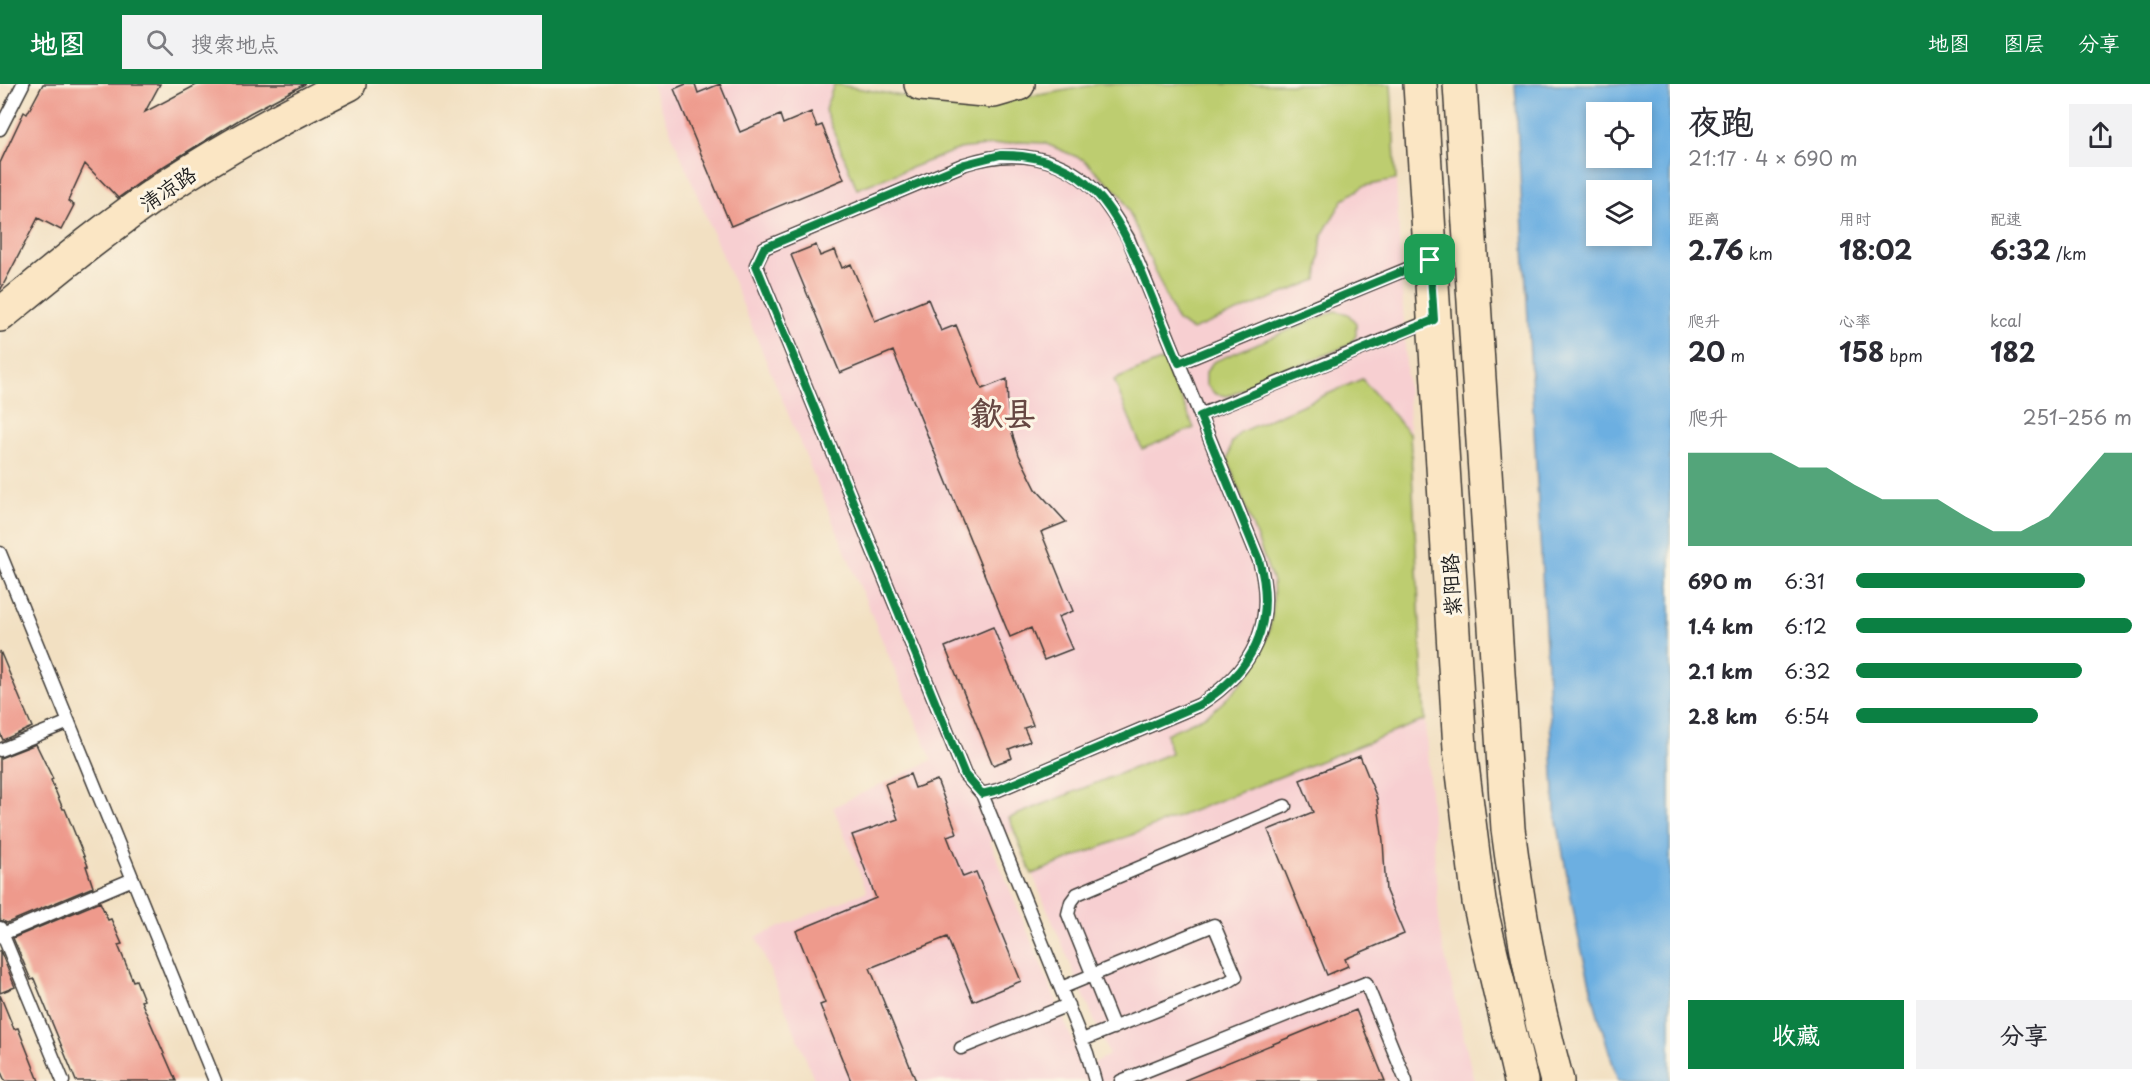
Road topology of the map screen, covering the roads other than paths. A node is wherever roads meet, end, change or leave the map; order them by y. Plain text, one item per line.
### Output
1 (23, 84) edge
2 (349, 84) edge
3 (921, 84) edge
4 (1018, 84) edge
5 (1420, 84) edge
6 (1460, 84) edge
7 (0, 129) edge
8 (1430, 260) junction
9 (0, 315) edge
10 (1434, 320) junction
11 (1179, 363) junction
12 (1200, 416) junction
13 (0, 553) edge
14 (69, 722) junction
15 (0, 750) edge
16 (982, 794) junction
17 (1286, 806) dead end
18 (133, 879) junction
19 (1, 932) edge
20 (1093, 975) junction
21 (1061, 988) junction
22 (1068, 1005) junction
23 (1114, 1028) junction
24 (1082, 1040) junction
25 (961, 1048) dead end
26 (63, 1081) edge
27 (215, 1081) edge
28 (1095, 1081) edge
29 (1121, 1081) edge
30 (1406, 1081) edge
31 (1521, 1081) edge
32 (1557, 1081) edge

1 - 7 lane
2 - 9 main road, 清凉路
3 - 4 main road
5 - 8 main road, 紫阳路
6 - 32 main road, 紫阳路
8 - 10 main road, 紫阳路
8 - 11 lane
10 - 12 lane
10 - 31 main road, 紫阳路
11 - 12 lane
11 - 16 lane
12 - 16 lane
13 - 14 lane
14 - 15 lane
14 - 18 lane
16 - 21 lane
17 - 20 lane
18 - 19 lane
18 - 27 lane
19 - 26 lane
20 - 21 lane
20 - 23 lane
20 - 23 lane
21 - 22 lane
22 - 24 lane
22 - 25 lane
23 - 24 lane
24 - 28 lane
29 - 30 lane

